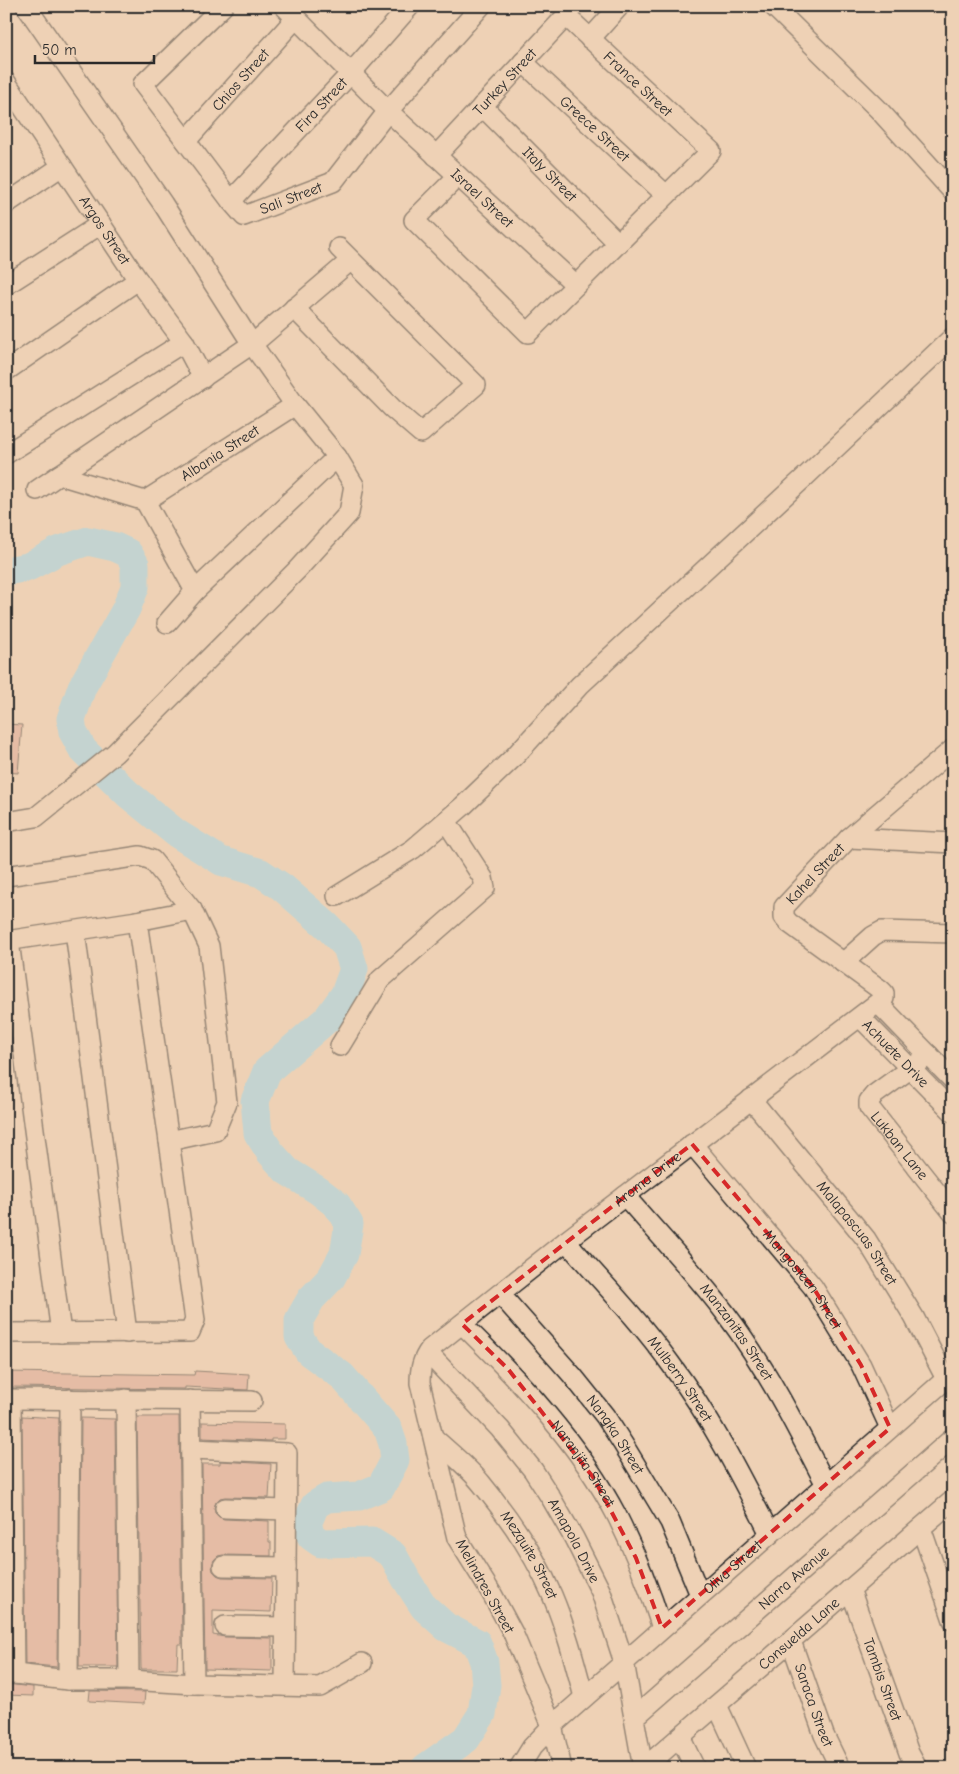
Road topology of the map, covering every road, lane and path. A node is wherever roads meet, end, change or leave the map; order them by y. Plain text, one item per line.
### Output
1 (26, 6) edge
2 (223, 6) edge
3 (481, 6) edge
4 (616, 6) edge
5 (774, 6) edge
6 (407, 7) edge
7 (569, 11) edge
8 (290, 12) edge
9 (590, 39) junction
10 (523, 62) junction
11 (350, 73) junction
12 (6, 82) edge
13 (12, 104) edge
14 (482, 106) junction
15 (388, 111) junction
16 (186, 141) junction
17 (436, 156) junction
18 (62, 166) junction
19 (458, 176) junction
20 (953, 192) edge
21 (666, 195) junction
22 (231, 201) junction
23 (6, 204) edge
24 (101, 224) junction
25 (618, 243) junction
26 (138, 280) junction
27 (6, 285) edge
28 (576, 286) junction
29 (294, 308) junction
30 (953, 337) edge
31 (184, 342) junction
32 (252, 344) junction
33 (6, 371) edge
34 (202, 378) junction
35 (295, 404) junction
36 (6, 454) edge
37 (337, 457) junction
38 (60, 475) junction
39 (36, 490) dead end
40 (145, 501) junction
41 (196, 591) junction
42 (167, 623) dead end
43 (953, 749) edge
44 (446, 821) junction
45 (6, 822) edge
46 (849, 838) junction
47 (953, 843) edge
48 (6, 876) edge
49 (337, 896) dead end
50 (192, 910) junction
51 (137, 921) junction
52 (74, 931) junction
53 (953, 933) edge
54 (7, 941) edge
55 (844, 963) junction
56 (881, 1000) junction
57 (860, 1017) junction
58 (340, 1046) dead end
59 (929, 1055) junction
60 (910, 1068) junction
61 (953, 1080) edge
62 (751, 1100) junction
63 (953, 1112) edge
64 (169, 1141) junction
65 (692, 1144) junction
66 (625, 1196) junction
67 (952, 1209) edge
68 (566, 1241) junction
69 (500, 1294) junction
70 (462, 1324) junction
71 (6, 1333) edge
72 (61, 1333) junction
73 (127, 1333) junction
74 (424, 1361) junction
75 (949, 1376) edge
76 (9, 1399) edge
77 (70, 1399) junction
78 (126, 1399) junction
79 (190, 1400) junction
80 (252, 1401) dead end
81 (890, 1428) junction
82 (434, 1438) junction
83 (953, 1438) edge
84 (191, 1449) junction
85 (826, 1484) junction
86 (953, 1500) edge
87 (225, 1508) dead end
88 (286, 1510) junction
89 (921, 1528) junction
90 (770, 1534) junction
91 (223, 1566) dead end
92 (286, 1567) junction
93 (850, 1589) junction
94 (700, 1595) junction
95 (953, 1620) edge
96 (225, 1626) dead end
97 (285, 1627) junction
98 (662, 1628) junction
99 (791, 1641) junction
100 (624, 1662) junction
101 (362, 1663) dead end
102 (10, 1673) edge
103 (68, 1680) junction
104 (129, 1680) junction
105 (194, 1684) junction
106 (285, 1686) junction
107 (584, 1697) junction
108 (717, 1705) junction
109 (635, 1717) junction
110 (552, 1726) junction
111 (680, 1736) junction
112 (519, 1768) edge
113 (562, 1768) edge
114 (644, 1768) edge
115 (695, 1768) edge
116 (746, 1768) edge
117 (840, 1768) edge
118 (917, 1768) edge

1 - 32 street
2 - 16 street, Sali Street
3 - 15 street, Sali Street
4 - 9 street
5 - 20 street
6 - 11 street, Fira Street
7 - 9 street, France Street
7 - 10 street, Turkey Street
8 - 11 street, Israel Street
8 - 16 street, Chios Street
9 - 21 street, France Street
10 - 14 street, Turkey Street
10 - 21 street, Greece Street
11 - 15 street, Israel Street
11 - 22 street, Fira Street
12 - 13 street, Argos Street
13 - 18 street, Argos Street
14 - 17 street, Turkey Street
14 - 25 street, Italy Street
15 - 17 street, Israel Street
15 - 22 street, Sali Street
16 - 22 street, Sali Street
17 - 19 street, Israel Street
18 - 23 street
18 - 24 street, Argos Street
19 - 28 street, Israel Street
19 - 28 street
21 - 25 street
24 - 26 street, Argos Street
24 - 27 street
25 - 28 street
26 - 31 street, Argos Street
26 - 33 street
29 - 29 street
29 - 32 street
30 - 44 street
31 - 34 street, Argos Street
31 - 36 street
32 - 34 street
32 - 35 street
34 - 38 street
35 - 37 street
35 - 40 street, Albania Street
37 - 41 street
37 - 45 street
38 - 39 street
38 - 40 street
40 - 41 street
41 - 42 street
43 - 46 street, Kahel Street
44 - 49 street
44 - 58 street
46 - 47 street
46 - 55 street, Kahel Street
48 - 50 street
50 - 51 street
50 - 64 street
51 - 52 street
51 - 64 street
52 - 54 street
52 - 73 street
53 - 55 street
54 - 72 street
55 - 56 street, Kahel Street
56 - 57 street, Aroma Drive
56 - 59 street, Achuete Drive
57 - 60 street, Achuete Drive
57 - 62 street, Aroma Drive
59 - 60 street
59 - 61 street, Achuete Drive
60 - 63 street, Achuete Drive
60 - 67 street, Lukban Lane
62 - 65 street, Aroma Drive
62 - 75 street, Malapascuas Street
64 - 73 street
65 - 66 street, Aroma Drive
65 - 81 street, Mangosteen Street
66 - 68 street, Aroma Drive
66 - 85 street, Manzanitas Street
68 - 69 street, Aroma Drive
68 - 90 street, Mulberry Street
69 - 70 street, Aroma Drive
69 - 94 street, Nangka Street
70 - 74 street, Aroma Drive
70 - 98 street, Naranjita Street
71 - 72 street
72 - 73 street
74 - 82 street, Melindres Street
74 - 100 street, Amapola Drive
75 - 81 street, Oliva Street
76 - 77 street
76 - 102 street
77 - 78 street
77 - 103 street
78 - 79 street
78 - 104 street
79 - 80 street
79 - 84 street
81 - 85 street, Oliva Street
82 - 107 street, Mezquite Street
82 - 110 street, Melindres Street
83 - 109 street, Narra Avenue
84 - 88 street
84 - 105 street
85 - 90 street, Oliva Street
86 - 89 street, Consuelda Lane
87 - 88 street
88 - 92 street
89 - 93 street, Consuelda Lane
89 - 95 street
90 - 94 street, Oliva Street
91 - 92 street
92 - 97 street
93 - 99 street, Consuelda Lane
93 - 118 street, Tambis Street
94 - 98 street, Oliva Street
96 - 97 street
97 - 106 street
98 - 100 street, Oliva Street
99 - 108 street, Consuelda Lane
99 - 117 street, Saraca Street
100 - 107 street, Oliva Street
100 - 109 street, Amapola Drive
101 - 106 street
102 - 103 street
103 - 104 street
104 - 105 street
105 - 106 street
107 - 110 street, Oliva Street
108 - 111 street, Consuelda Lane
108 - 116 street
109 - 114 street, Amapola Drive
110 - 112 street, Oliva Street
110 - 113 street, Melindres Street
111 - 114 street, Consuelda Lane
111 - 115 street

